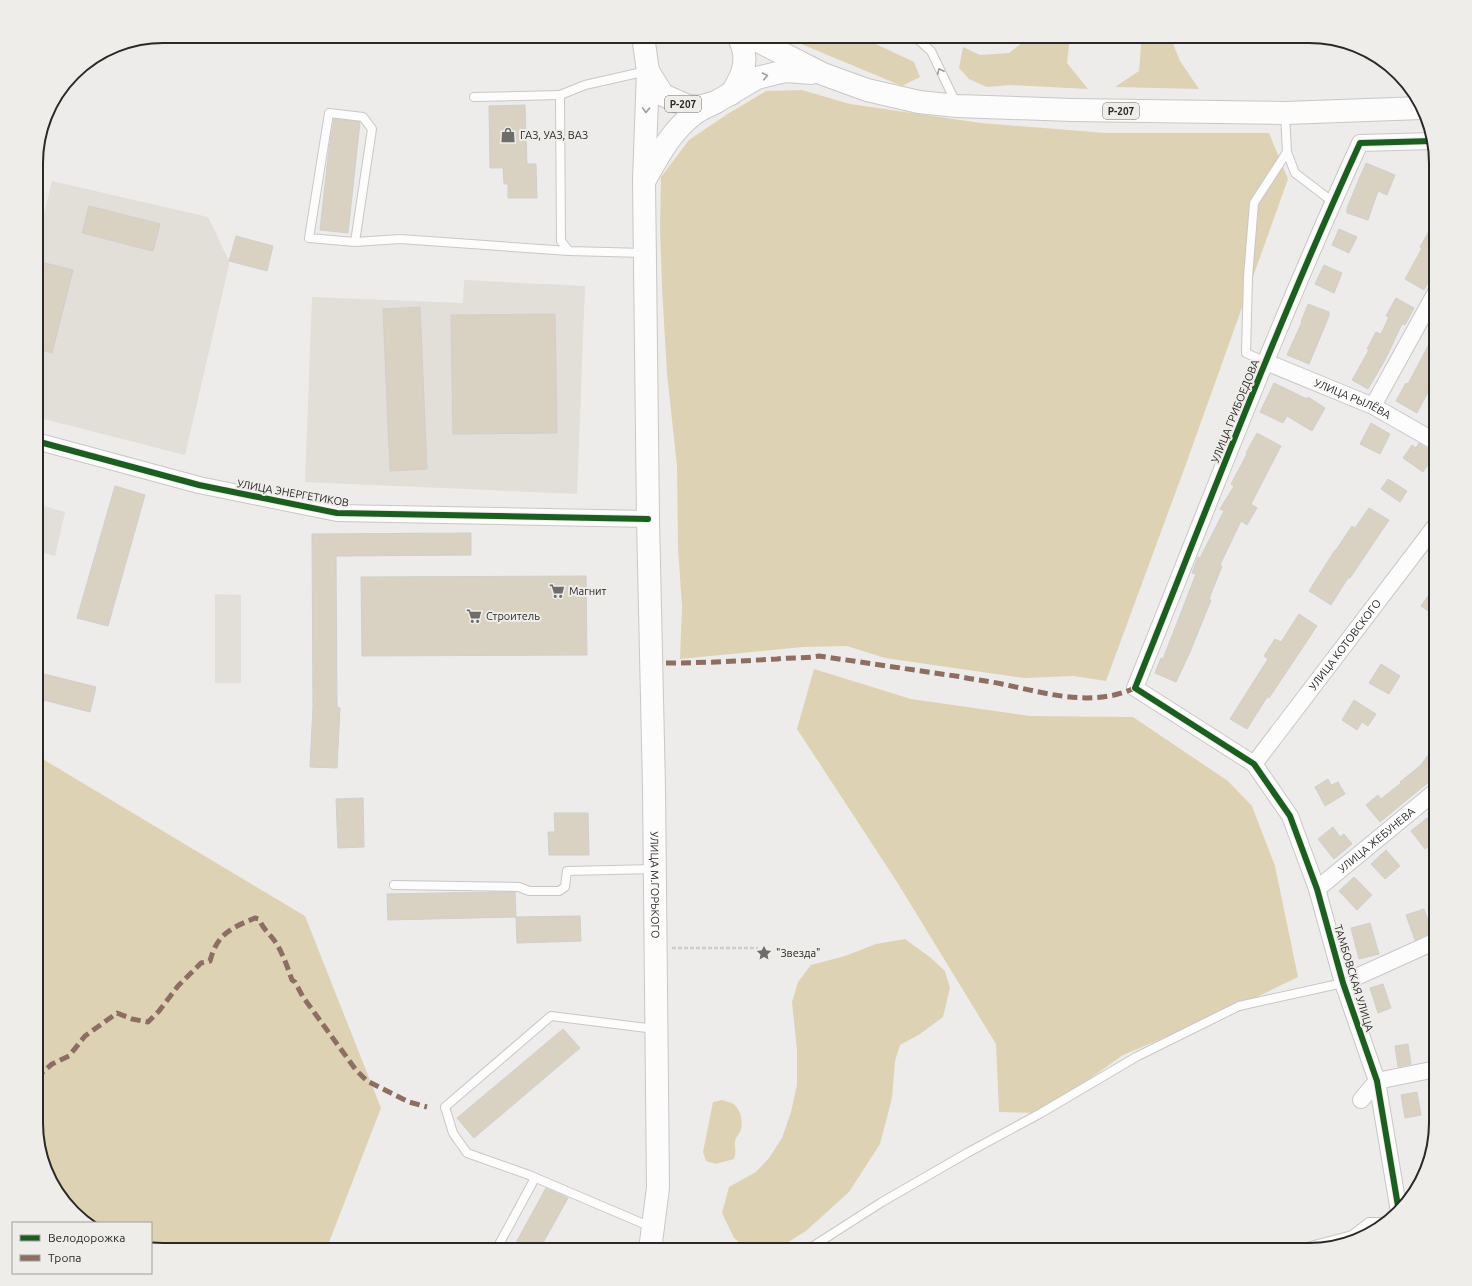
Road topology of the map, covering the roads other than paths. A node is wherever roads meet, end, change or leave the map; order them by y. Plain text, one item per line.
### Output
1 (644, 43) edge
2 (654, 43) edge
3 (742, 43) edge
4 (762, 43) edge
5 (922, 43) edge
6 (648, 71) junction
7 (823, 74) junction
8 (560, 95) junction
9 (474, 97) dead end
10 (724, 98) junction
11 (957, 106) junction
12 (1416, 108) edge
13 (1285, 113) junction
14 (1427, 141) edge
15 (1287, 152) junction
16 (644, 180) junction
17 (1333, 202) junction
18 (355, 242) junction
19 (569, 251) junction
20 (645, 252) junction
21 (1429, 305) edge
22 (1266, 362) junction
23 (1373, 406) junction
24 (1429, 438) edge
25 (43, 443) edge
26 (648, 519) junction
27 (1429, 534) edge
28 (1254, 764) junction
29 (1429, 797) edge
30 (655, 869) junction
31 (394, 885) dead end
32 (1317, 889) junction
33 (1429, 944) edge
34 (1343, 983) junction
35 (656, 1029) junction
36 (1429, 1070) edge
37 (1377, 1081) junction
38 (1361, 1100) dead end
39 (535, 1178) junction
40 (1398, 1204) edge
41 (1377, 1222) edge
42 (653, 1228) junction
43 (1326, 1242) edge
44 (500, 1243) edge
45 (651, 1243) edge
46 (818, 1243) edge

1 - 6 main road, Р-207
2 - 6 main road
3 - 10 main road
4 - 7 main road, Р-207
11 -> 5 lane
6 - 8 lane
6 - 10 main road, Р-207
6 -> 16 main road, УЛИЦА М.ГОРЬКОГО
10 -> 7 main road, Р-207
7 - 11 main road, Р-207
8 - 9 lane
8 - 19 lane
10 - 16 main road
11 - 13 main road, Р-207
12 - 13 main road, Р-207
13 - 15 lane
14 - 17 street, УЛИЦА ГРИБОЕДОВА
15 - 17 lane
15 - 22 lane
16 - 20 main road, УЛИЦА М.ГОРЬКОГО
17 - 22 street, УЛИЦА ГРИБОЕДОВА
18 - 18 lane
18 - 19 lane
19 - 20 lane
20 - 26 main road, УЛИЦА М.ГОРЬКОГО
21 - 23 street
22 - 23 street, УЛИЦА РЫЛЁВА
22 - 28 street, УЛИЦА ГРИБОЕДОВА
23 - 24 street, УЛИЦА РЫЛЁВА
25 - 26 street, УЛИЦА ЭНЕРГЕТИКОВ
26 - 30 main road, УЛИЦА М.ГОРЬКОГО
27 - 28 street, УЛИЦА КОТОВСКОГО
28 - 32 street, ТАМБОВСКАЯ УЛИЦА
29 - 32 street, УЛИЦА ЖЕБУНЕВА
30 - 31 lane
30 - 35 main road, УЛИЦА М.ГОРЬКОГО
32 - 34 street, ТАМБОВСКАЯ УЛИЦА
33 - 34 street
34 - 37 street, ТАМБОВСКАЯ УЛИЦА
34 - 46 lane
35 - 39 lane
35 - 42 main road, УЛИЦА М.ГОРЬКОГО
36 - 37 street
37 - 38 street
37 - 40 street, ТАМБОВСКАЯ УЛИЦА
39 - 42 lane
39 - 44 lane
41 - 43 lane
42 - 45 main road, УЛИЦА М.ГОРЬКОГО

